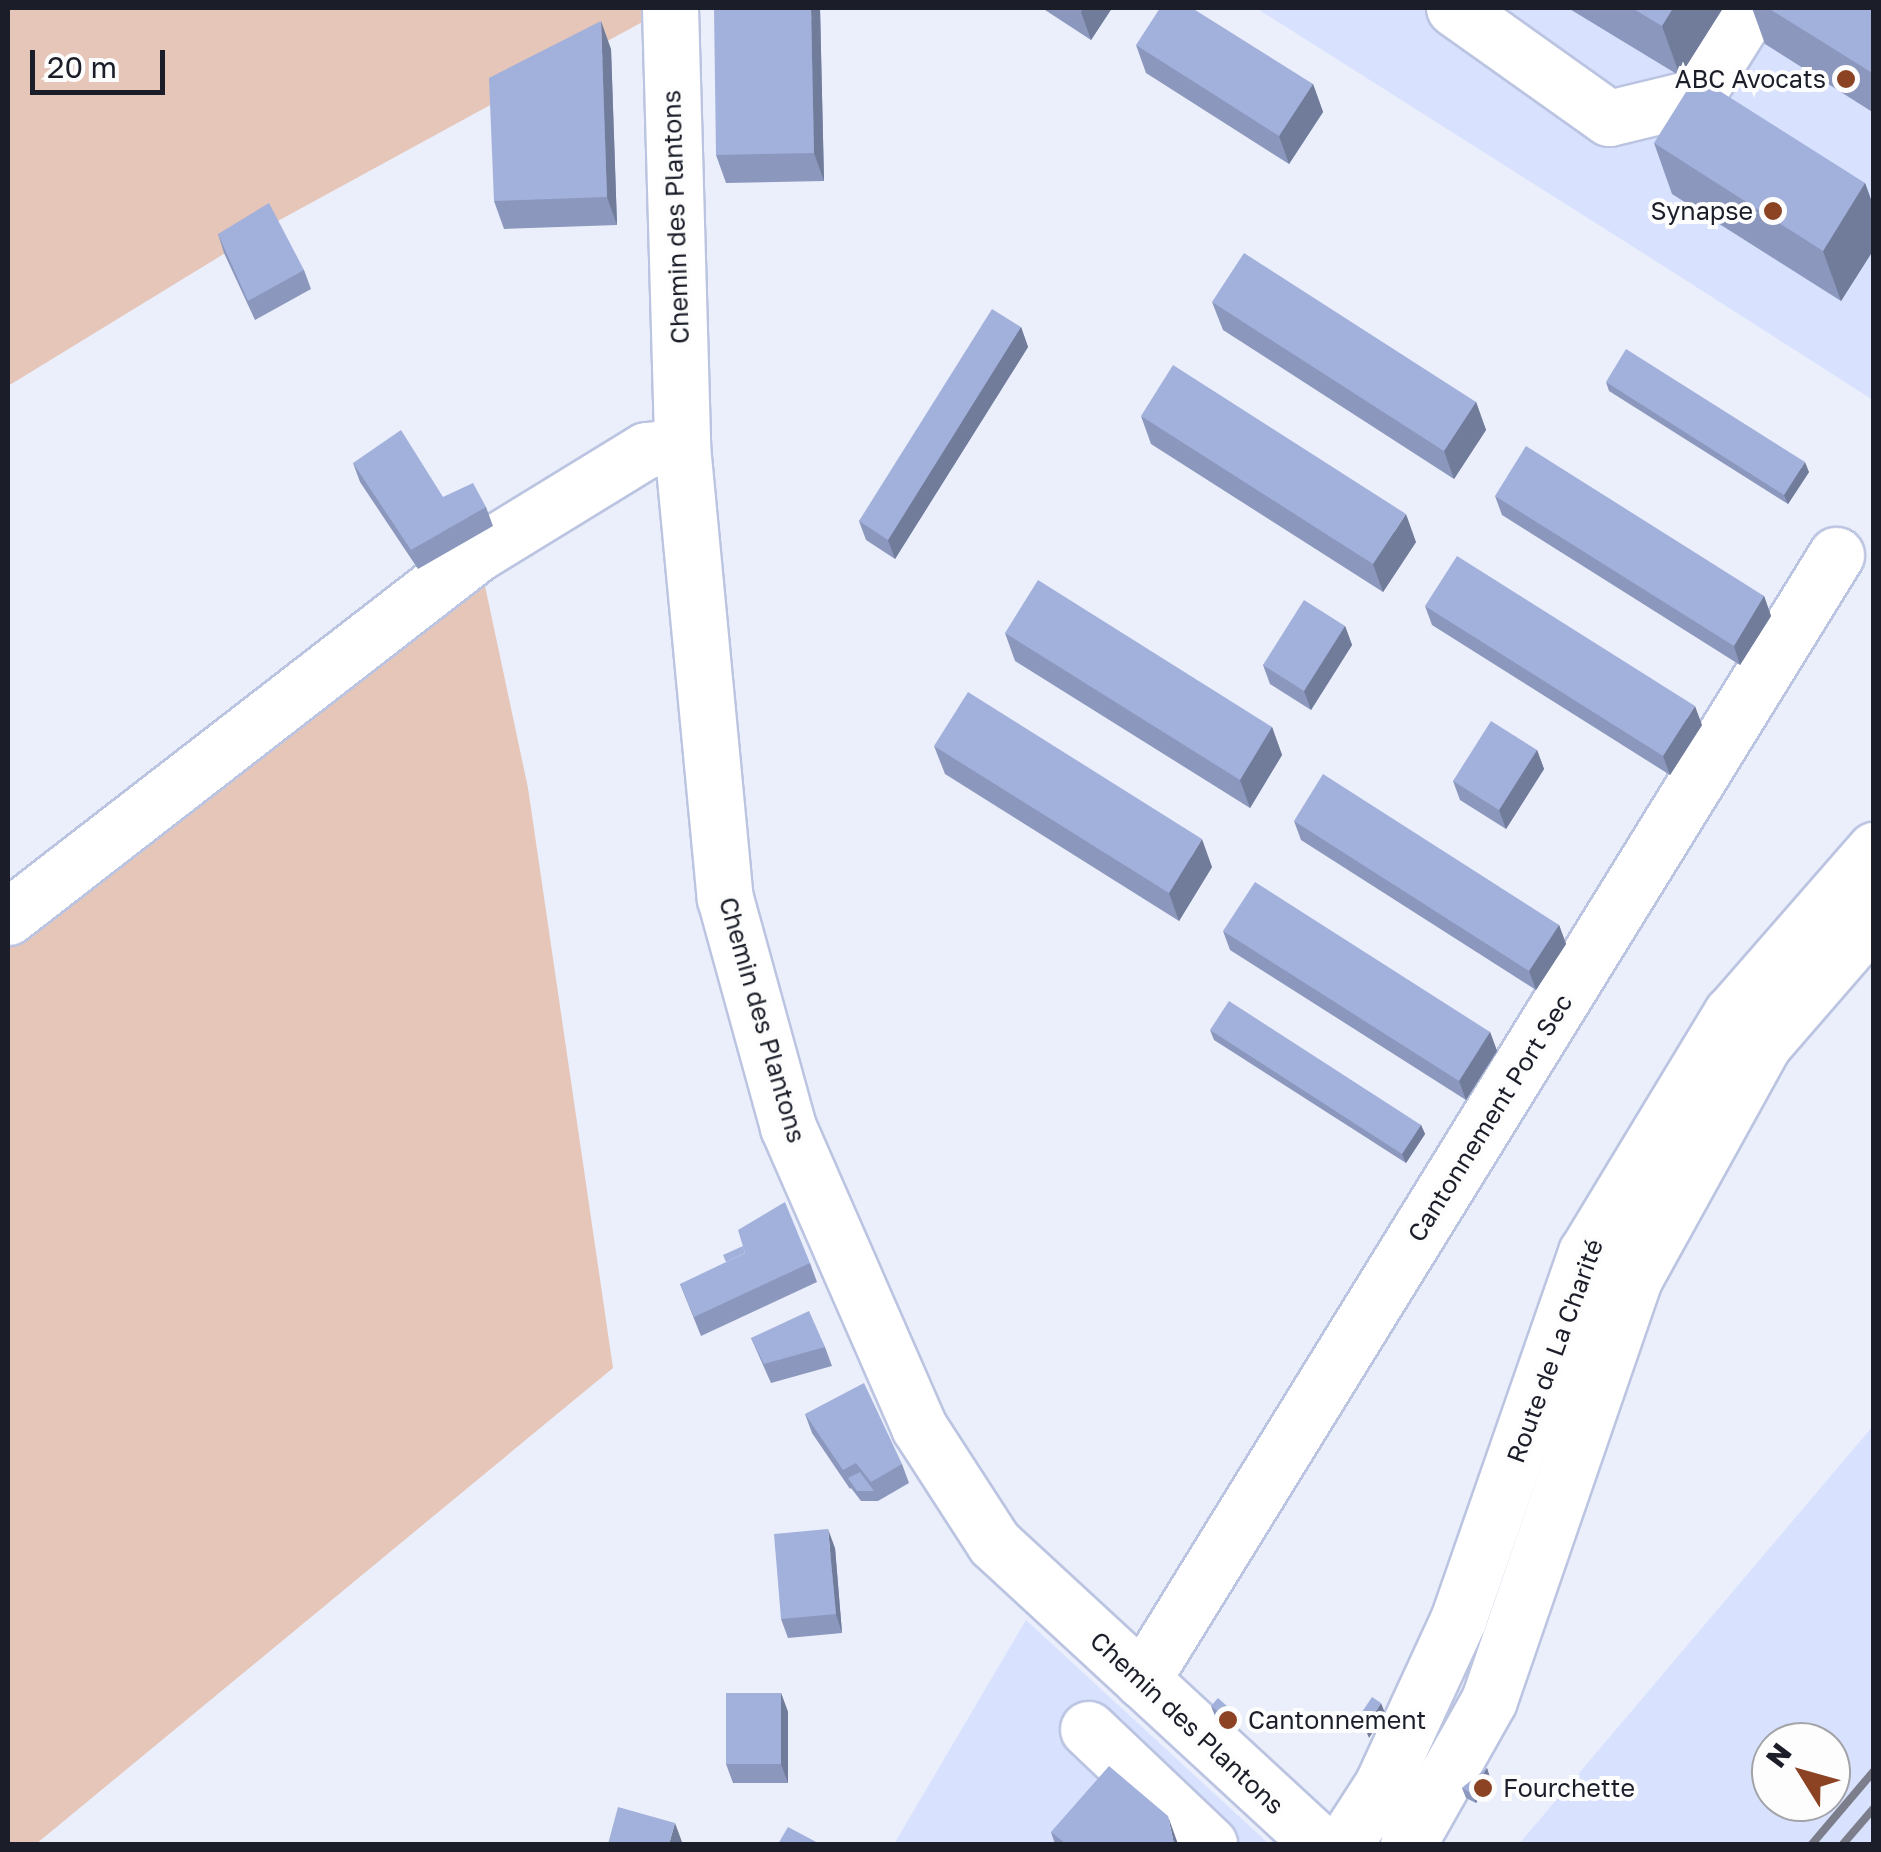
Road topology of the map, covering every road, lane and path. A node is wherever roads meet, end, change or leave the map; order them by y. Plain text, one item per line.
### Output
1 (670, 8) edge
2 (1454, 8) edge
3 (1751, 8) edge
4 (682, 446) junction
5 (1836, 555) dead end
6 (1874, 850) edge
7 (8, 917) edge
8 (1874, 917) edge
9 (1142, 1680) junction
10 (1088, 1730) dead end
11 (1202, 1737) junction
12 (1154, 1790) junction
13 (1209, 1844) edge
14 (1320, 1844) edge
15 (1344, 1844) edge
16 (1408, 1844) edge

1 - 4 main road, Chemin des Plantons
2 - 3 main road
4 - 7 main road
4 - 9 main road, Chemin des Plantons
5 - 9 main road, Cantonnement Port Sec
6 - 15 main road, Route de La Charité
8 - 16 main road, Route de La Charité
9 - 11 main road, Chemin des Plantons
10 - 12 main road
11 - 12 main road
11 - 14 main road, Chemin des Plantons
12 - 13 main road

